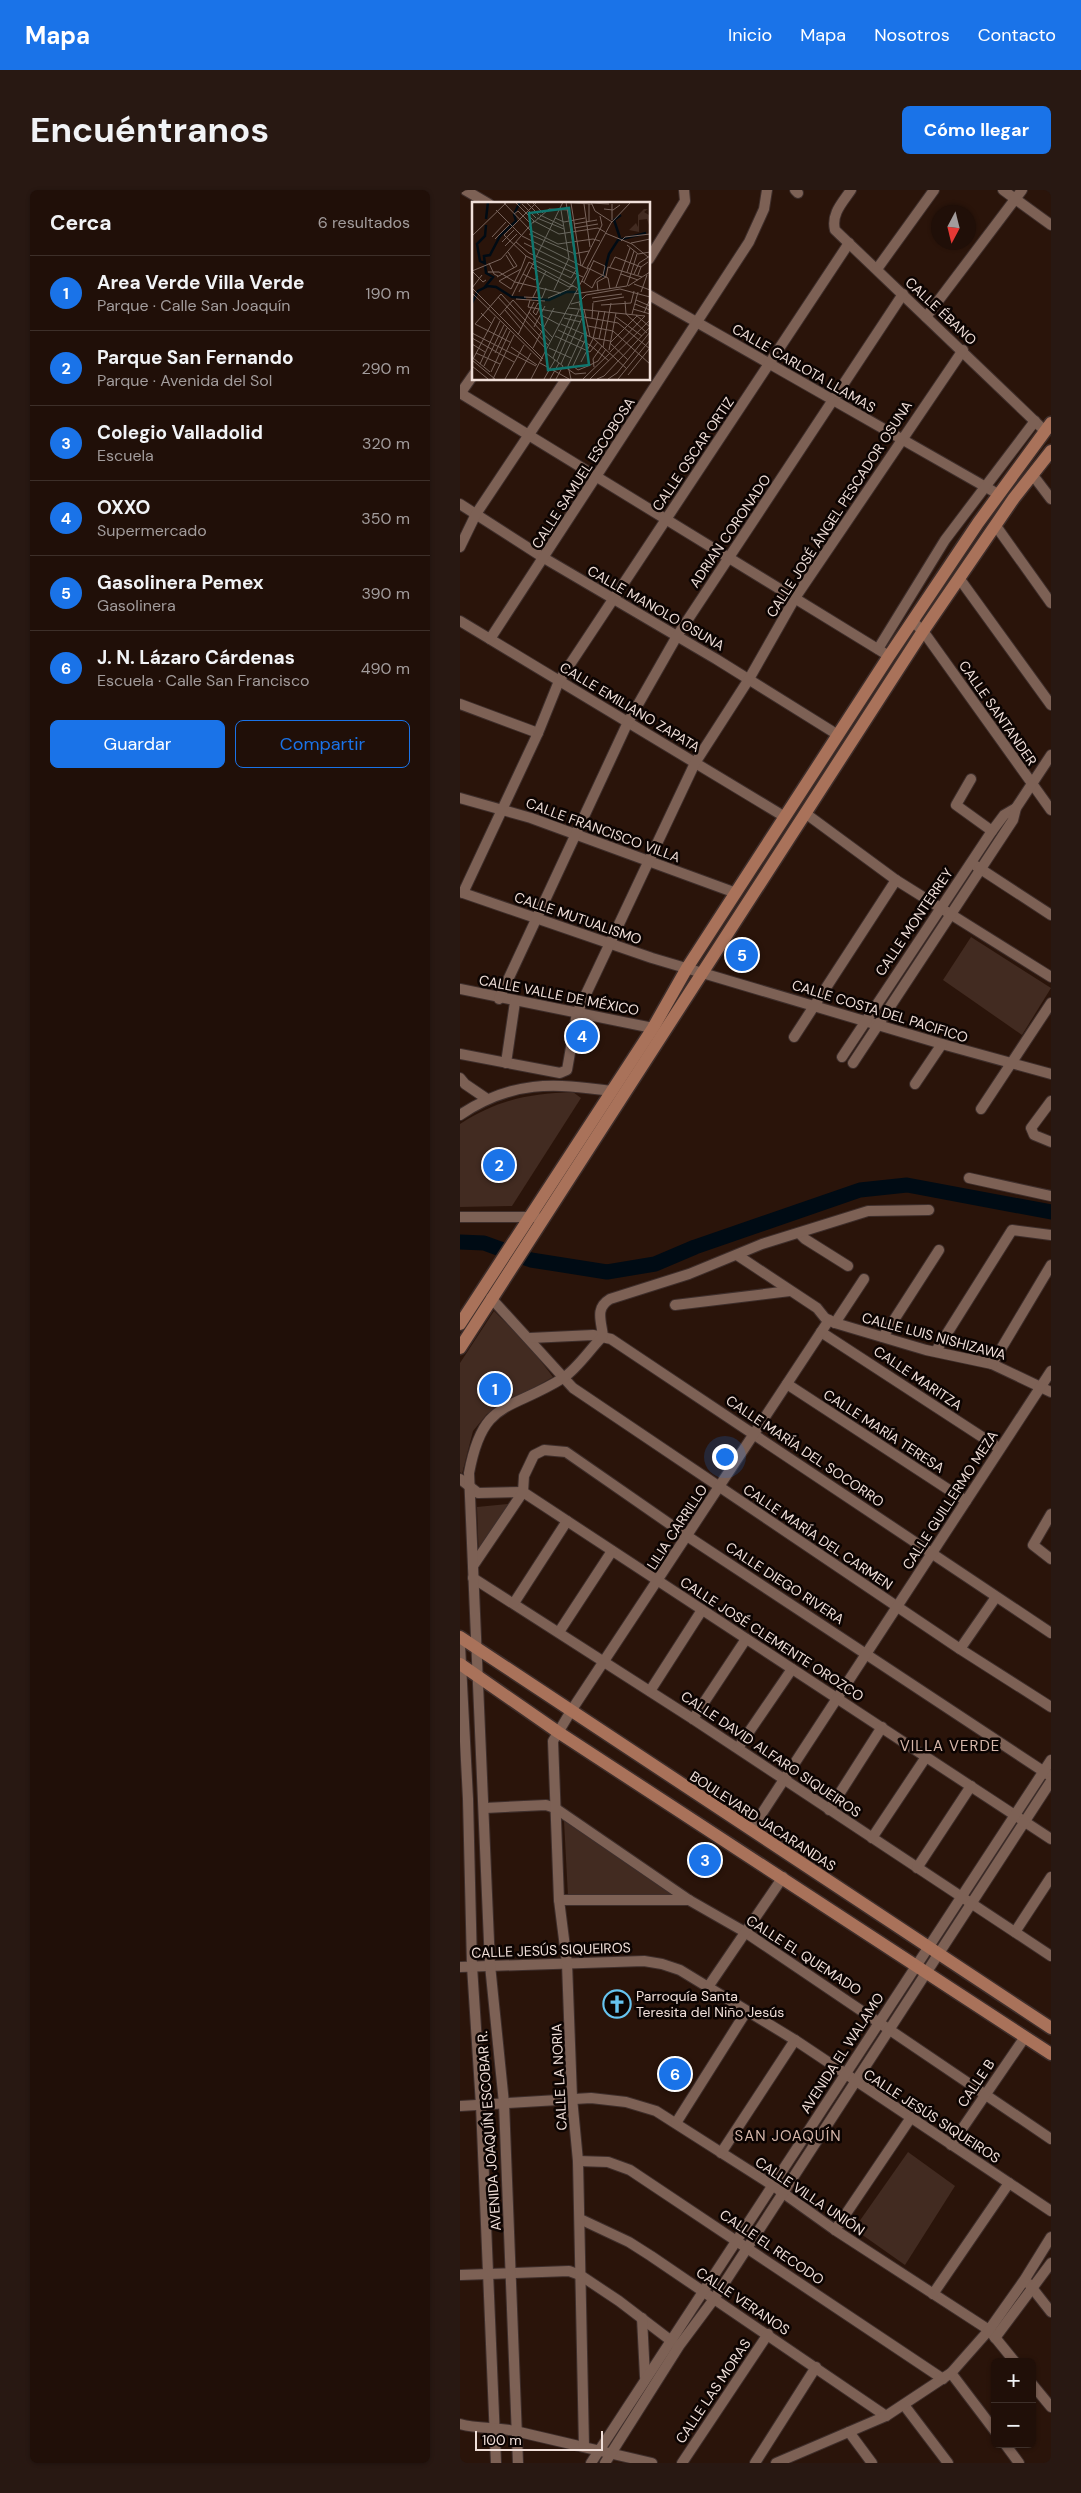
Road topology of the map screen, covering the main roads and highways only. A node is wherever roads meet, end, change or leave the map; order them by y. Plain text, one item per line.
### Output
1 (1048, 427) edge
2 (1051, 451) edge
3 (460, 1324) edge
4 (460, 1348) edge
5 (460, 1637) edge
6 (460, 1665) edge
7 (1051, 2028) edge
8 (1051, 2054) edge

1 - 3 main road
2 - 4 main road
5 - 7 main road, BOULEVARD JACARANDAS
6 - 8 main road

